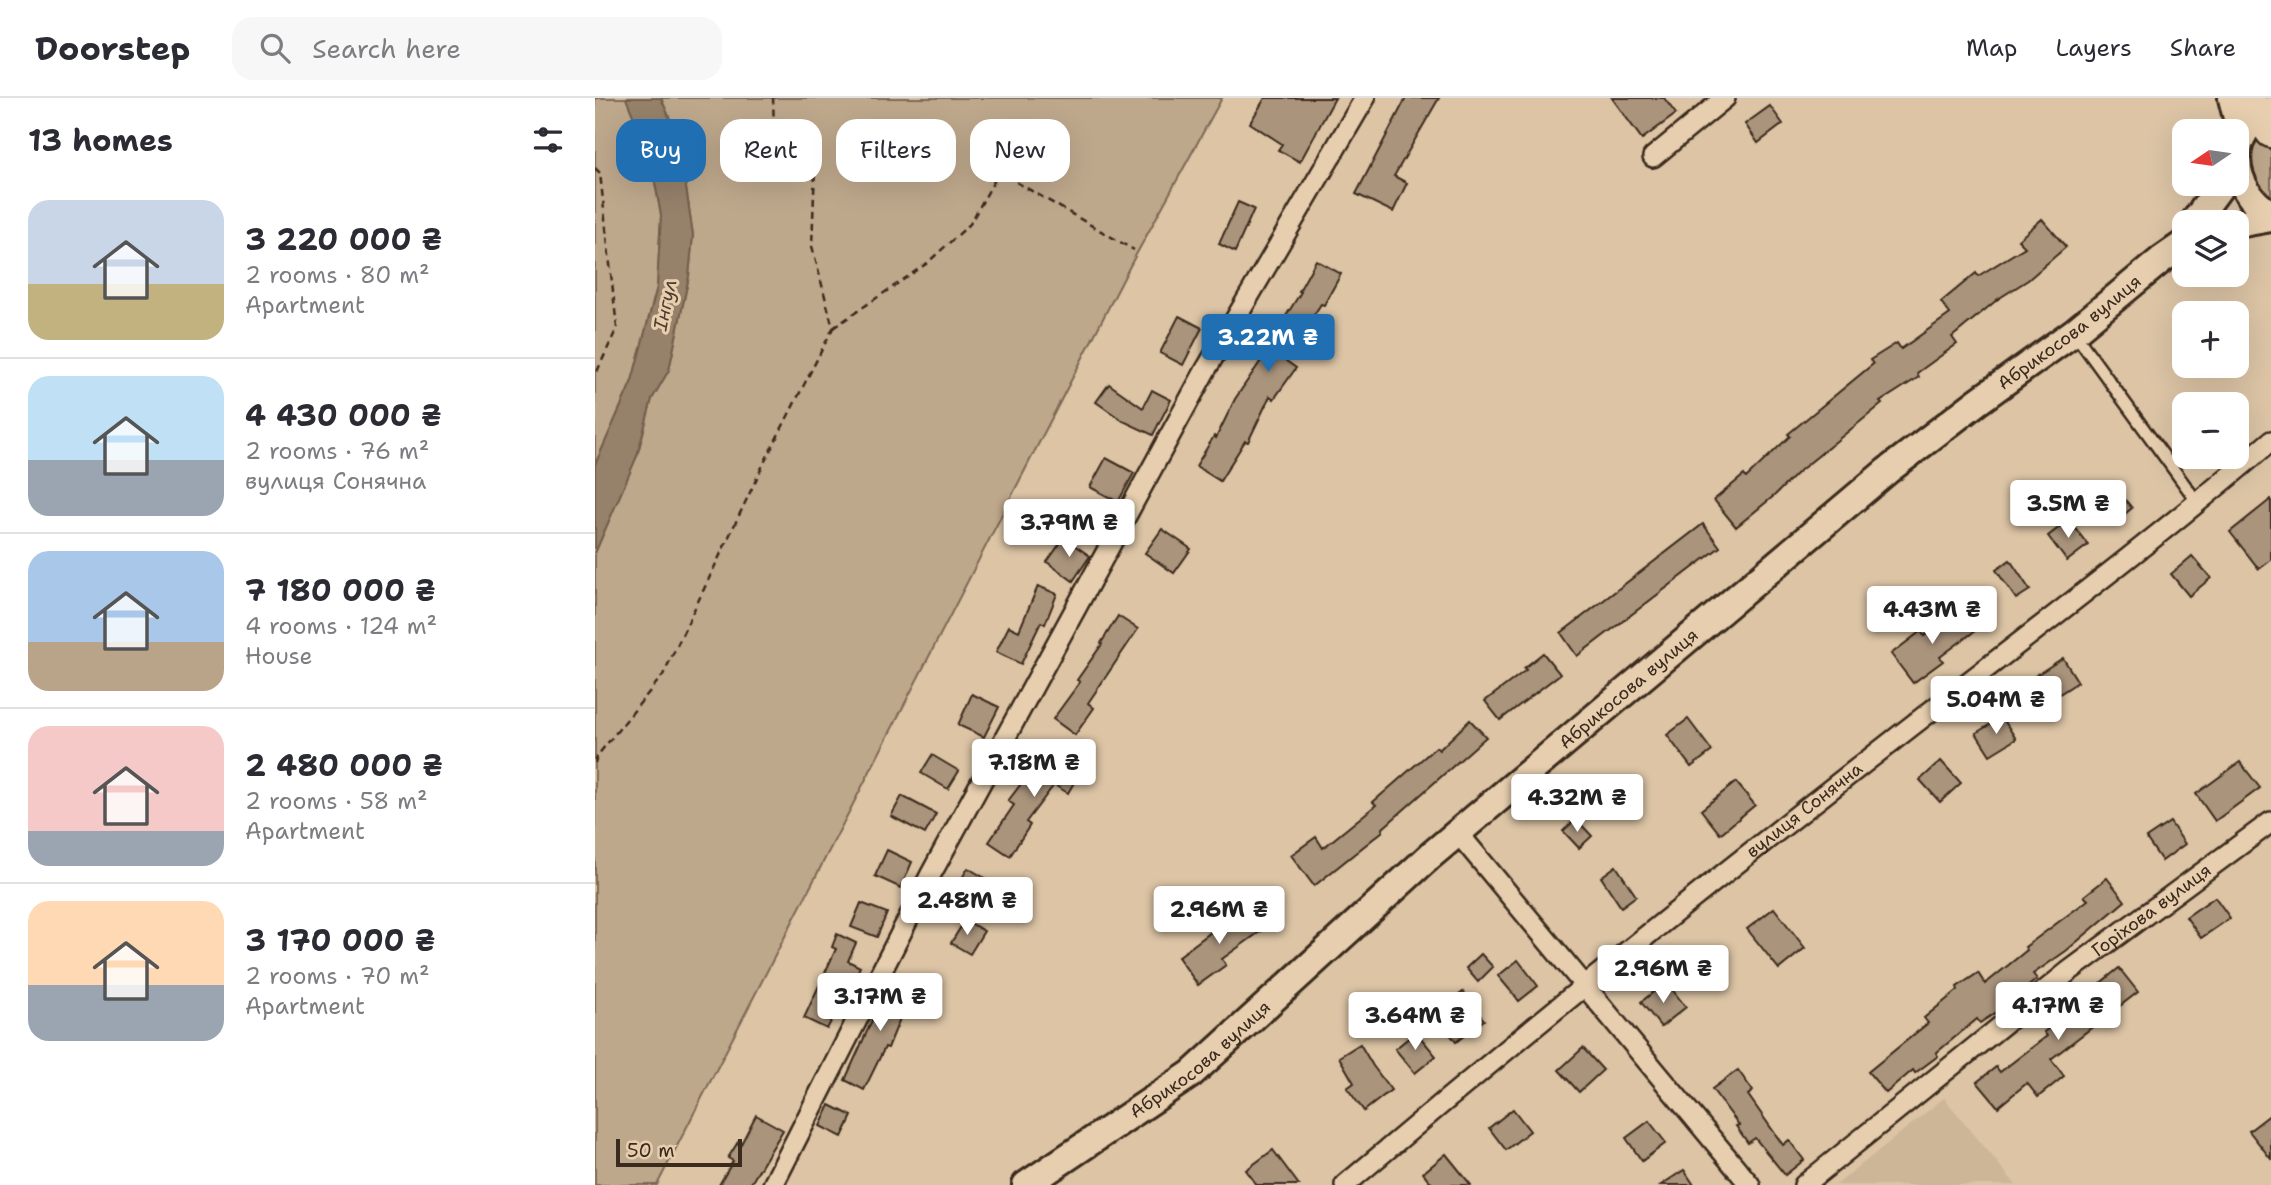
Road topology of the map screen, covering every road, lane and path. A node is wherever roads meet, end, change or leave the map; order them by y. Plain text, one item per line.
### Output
1 (773, 98) edge
2 (1365, 98) edge
3 (1725, 98) edge
4 (2232, 98) edge
5 (2262, 114) edge
6 (2237, 119) edge
7 (2249, 128) edge
8 (1653, 157) dead end
9 (595, 167) edge
10 (2249, 195) edge
11 (2271, 216) edge
12 (2249, 221) edge
13 (1134, 250) dead end
14 (2172, 251) edge
15 (833, 328) junction
16 (2074, 332) junction
17 (595, 376) edge
18 (2271, 441) edge
19 (2198, 503) junction
20 (595, 763) edge
21 (2271, 822) edge
22 (1458, 832) junction
23 (1586, 987) junction
24 (773, 1185) edge
25 (1026, 1185) edge
26 (1345, 1185) edge
27 (1750, 1185) edge
28 (1804, 1185) edge

1 - 15 path
2 - 24 street
3 - 8 street
4 - 6 street
5 - 7 street
9 - 17 path
10 - 11 street
11 - 12 street
13 - 15 path
14 - 16 street, Абрикосова вулиця
15 - 20 path
16 - 19 lane
16 - 22 street, Абрикосова вулиця
18 - 19 street, вулиця Сонячна
19 - 23 street, вулиця Сонячна
21 - 28 street, Горіхова вулиця
22 - 23 street
22 - 25 street, Абрикосова вулиця
23 - 26 street, вулиця Сонячна
23 - 27 street

